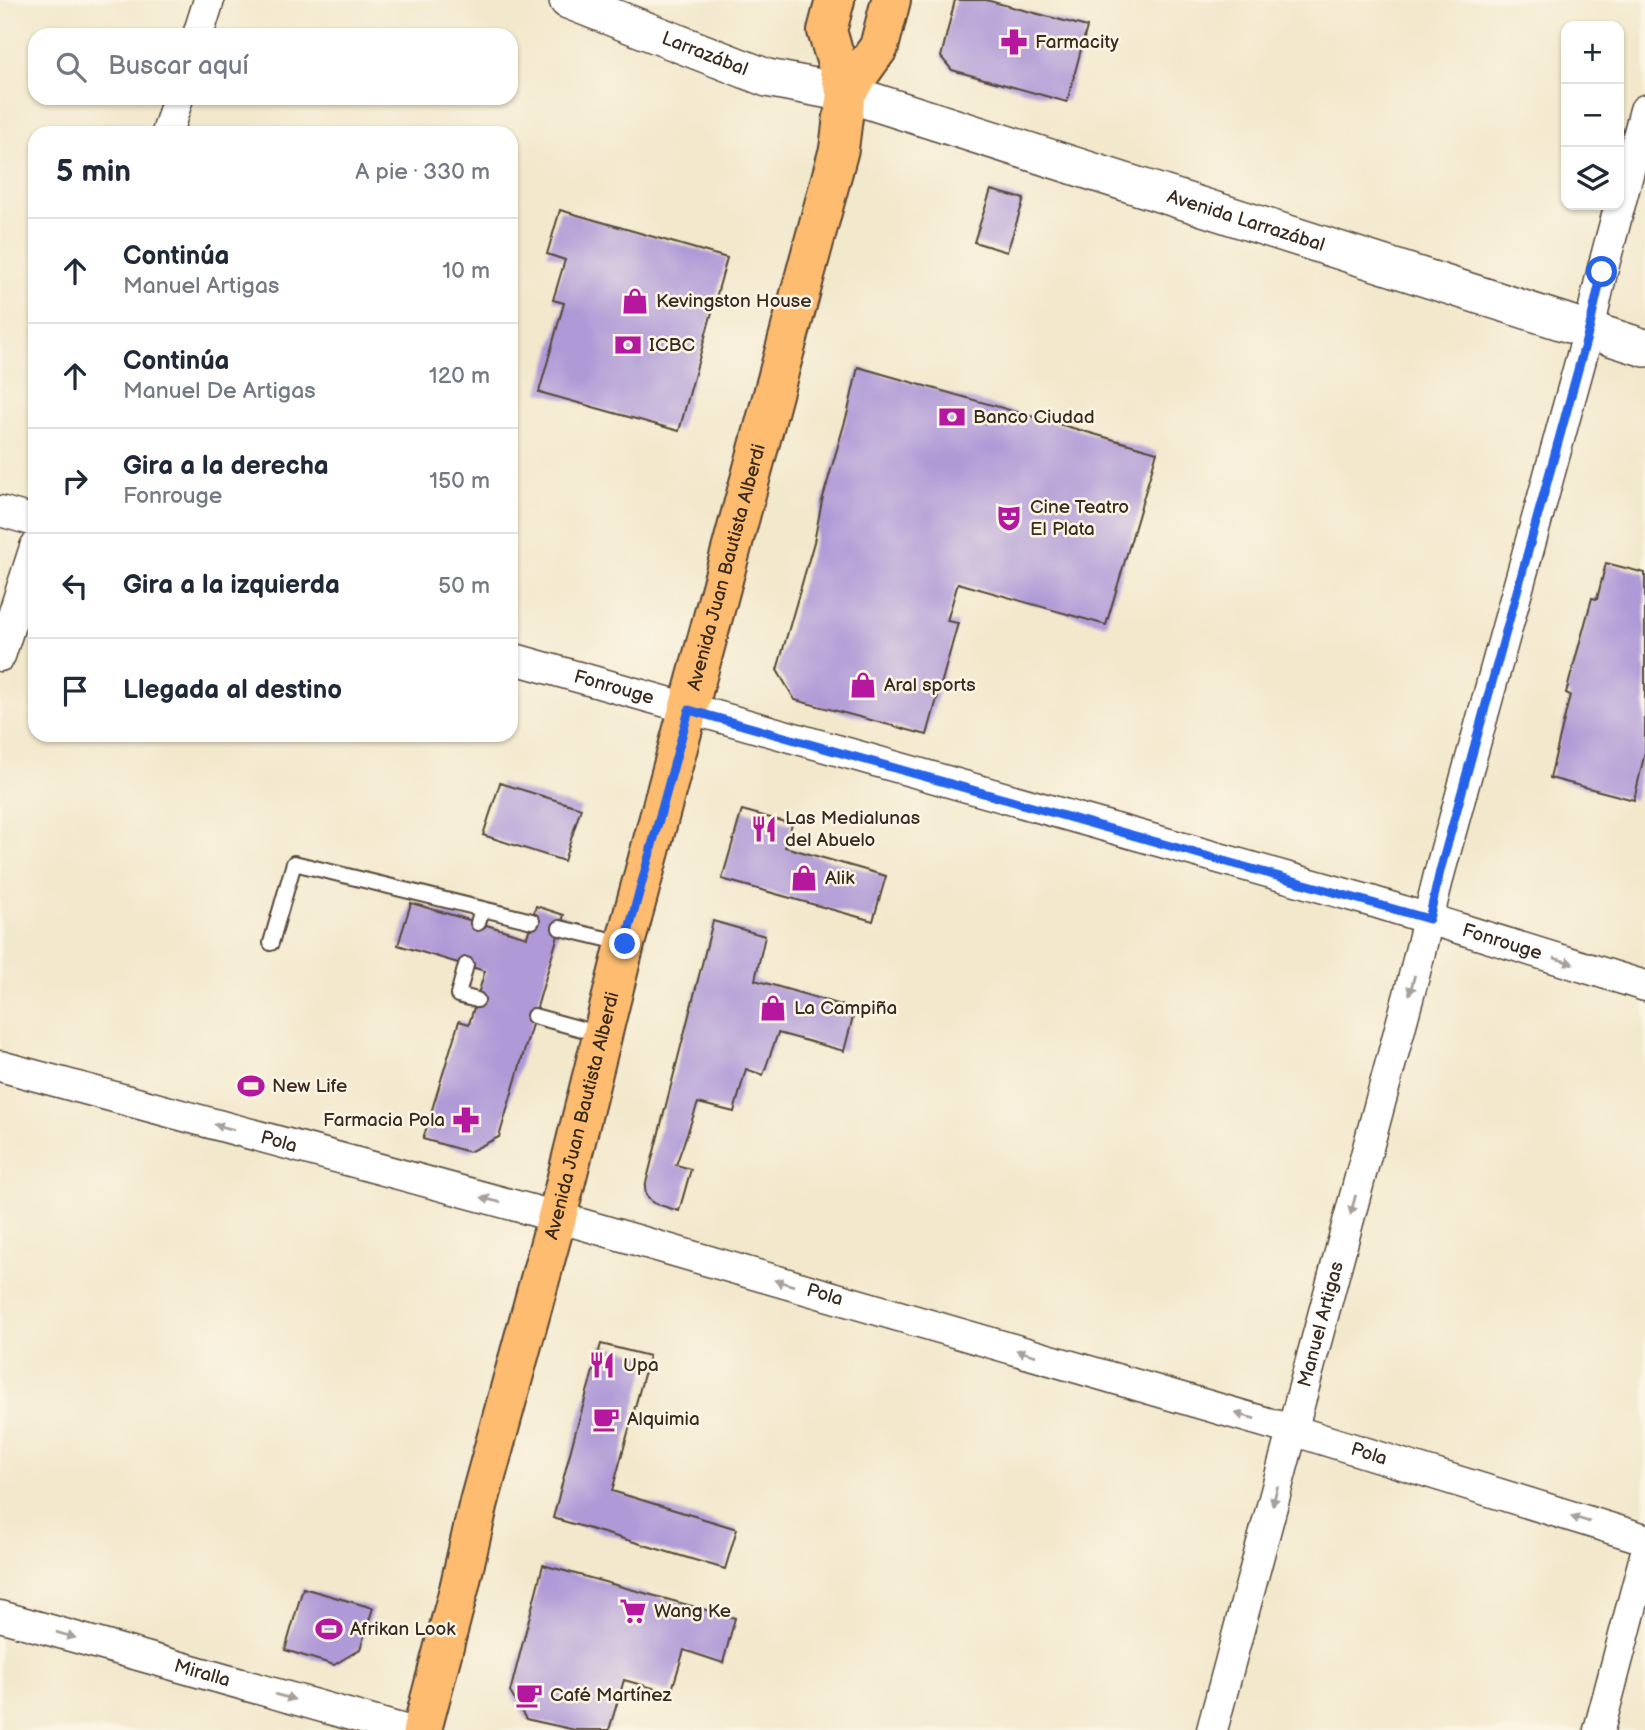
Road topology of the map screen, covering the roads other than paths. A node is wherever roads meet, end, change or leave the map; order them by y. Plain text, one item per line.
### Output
1 (209, 0) edge
2 (568, 0) edge
3 (835, 0) edge
4 (891, 0) edge
5 (200, 28) edge
6 (846, 93) junction
7 (176, 105) edge
8 (1645, 110) edge
9 (169, 126) edge
10 (1589, 330) junction
11 (1645, 348) edge
12 (0, 512) edge
13 (28, 519) edge
14 (28, 569) edge
15 (0, 656) edge
16 (518, 660) edge
17 (689, 710) junction
18 (1429, 919) junction
19 (532, 921) dead end
20 (559, 928) dead end
21 (271, 943) dead end
22 (625, 944) junction
23 (466, 965) dead end
24 (1645, 986) edge
25 (477, 1000) dead end
26 (534, 1016) dead end
27 (602, 1034) junction
28 (0, 1066) edge
29 (557, 1217) junction
30 (1292, 1430) junction
31 (1645, 1539) edge
32 (1645, 1556) edge
33 (0, 1616) edge
34 (404, 1730) edge
35 (422, 1730) edge
36 (1212, 1730) edge
37 (1599, 1730) edge

1 - 5 street
2 - 6 street, Larrazábal
3 - 6 main road, Avenida Juan Bautista Alberdi
4 - 6 main road, Avenida Juan Bautista Alberdi
6 - 10 street, Avenida Larrazábal
6 - 17 main road, Avenida Juan Bautista Alberdi
7 - 9 street
8 - 10 street
10 - 11 street, Avenida Larrazábal
10 - 18 street, Manuel Artigas
12 - 13 street
14 - 15 street
16 - 17 street, Fonrouge
17 - 18 street, Fonrouge
17 - 22 main road, Avenida Juan Bautista Alberdi
18 -> 24 street, Fonrouge
18 -> 30 street, Manuel Artigas
19 - 21 lane
20 - 22 lane
22 - 27 main road, Avenida Juan Bautista Alberdi
23 - 25 lane
26 - 27 lane
27 - 29 main road, Avenida Juan Bautista Alberdi
29 -> 28 street, Pola
30 -> 29 street, Pola
29 - 35 main road, Avenida Juan Bautista Alberdi
31 -> 30 street, Pola
30 -> 36 street, Manuel Artigas
32 - 37 street
33 -> 34 street, Miralla

